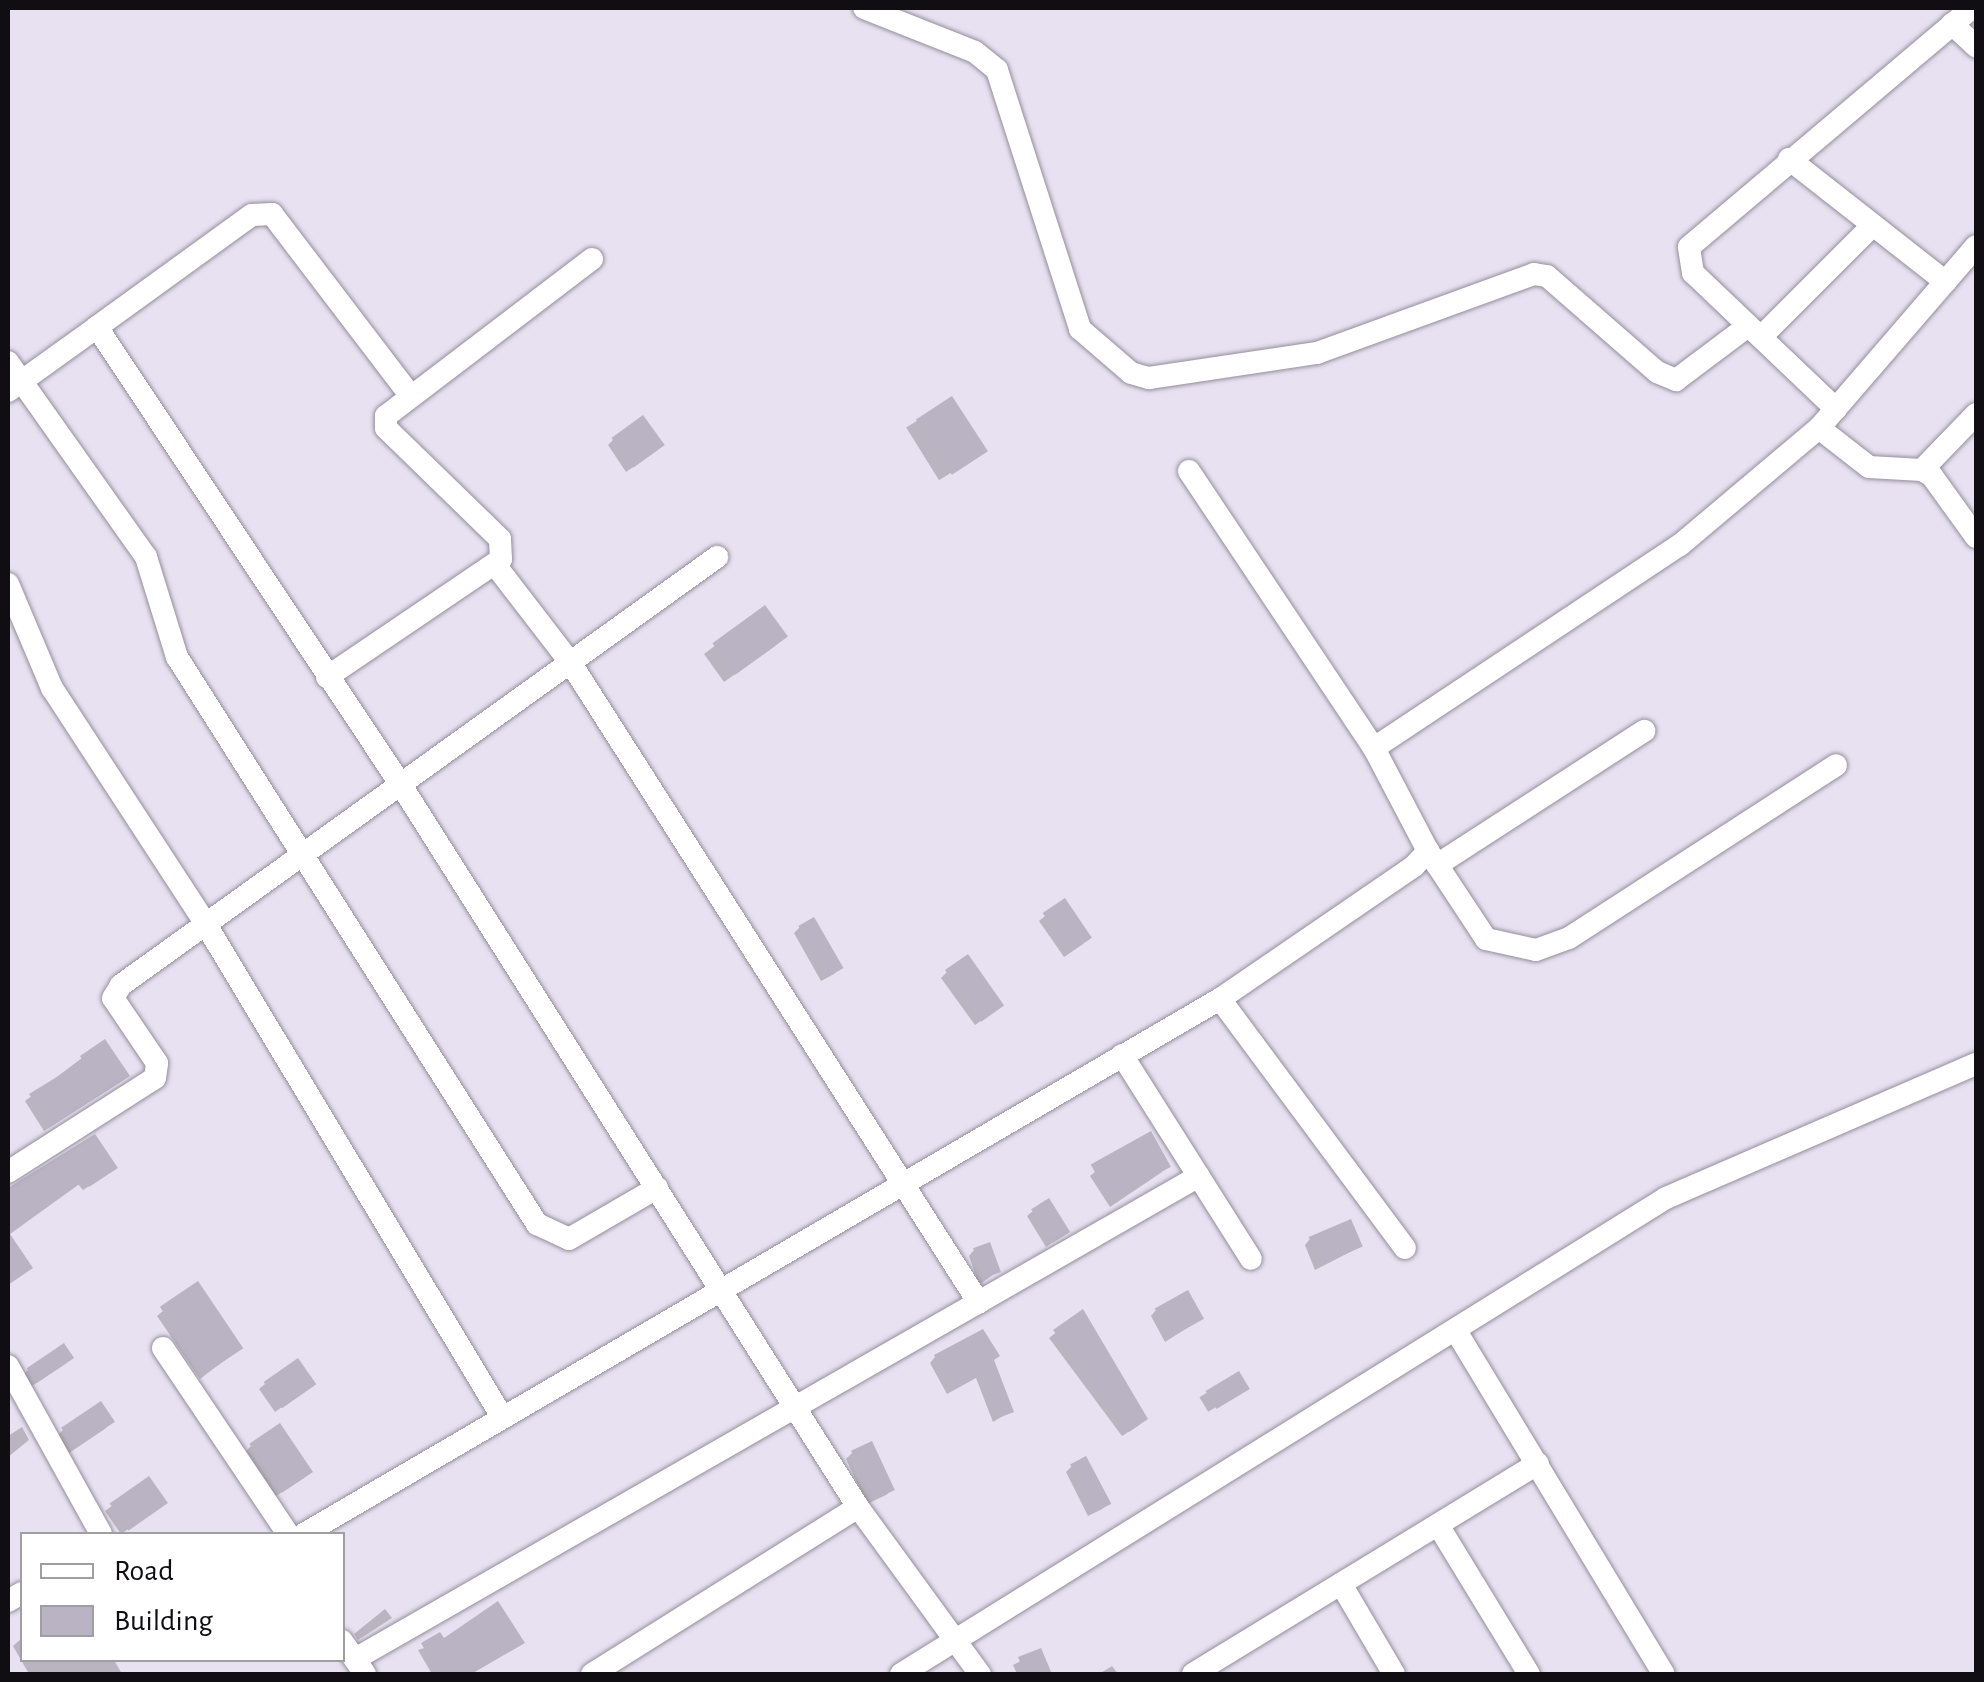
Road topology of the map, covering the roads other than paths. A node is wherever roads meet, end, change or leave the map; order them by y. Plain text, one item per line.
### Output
1 (864, 8) edge
2 (1972, 8) edge
3 (1952, 24) junction
4 (1976, 46) edge
5 (1790, 159) junction
6 (1874, 225) junction
7 (1976, 246) edge
8 (592, 259) dead end
9 (1946, 282) junction
10 (97, 327) junction
11 (1755, 332) junction
12 (12, 378) edge
13 (409, 394) junction
14 (1836, 409) junction
15 (1976, 414) edge
16 (1820, 428) junction
17 (1922, 470) junction
18 (1189, 471) dead end
19 (1976, 537) edge
20 (718, 557) dead end
21 (496, 566) junction
22 (8, 584) edge
23 (570, 662) junction
24 (328, 677) junction
25 (1644, 731) dead end
26 (1374, 748) junction
27 (1836, 765) dead end
28 (401, 785) junction
29 (302, 852) junction
30 (1432, 858) junction
31 (205, 924) junction
32 (1220, 999) junction
33 (1122, 1055) junction
34 (1976, 1064) edge
35 (8, 1172) edge
36 (1199, 1176) junction
37 (905, 1180) junction
38 (657, 1188) junction
39 (1405, 1248) dead end
40 (1251, 1259) dead end
41 (721, 1287) junction
42 (979, 1304) junction
43 (1456, 1331) junction
44 (164, 1348) dead end
45 (8, 1366) edge
46 (797, 1408) junction
47 (501, 1415) junction
48 (1538, 1463) junction
49 (858, 1507) junction
50 (1438, 1525) junction
51 (100, 1532) edge
52 (287, 1532) edge
53 (307, 1532) edge
54 (1342, 1584) junction
55 (958, 1640) junction
56 (354, 1658) edge
57 (592, 1674) edge
58 (901, 1674) edge
59 (980, 1674) edge
60 (1194, 1674) edge
61 (1394, 1674) edge
62 (1529, 1674) edge
63 (1664, 1674) edge

1 - 11 street
2 - 3 street
3 - 4 street
3 - 5 street
5 - 6 street
5 - 11 street
6 - 9 street
6 - 11 street
7 - 9 street
8 - 13 street
9 - 14 street
10 - 12 street
10 - 13 street
10 - 24 street
11 - 14 street
12 - 29 street
13 - 21 street
14 - 16 street
15 - 17 street
16 - 17 street
16 - 26 street
17 - 19 street
18 - 26 street
20 - 23 street
21 - 23 street
21 - 24 street
22 - 31 street
23 - 28 street
23 - 37 street
24 - 28 street
25 - 30 street
26 - 30 street
27 - 30 street
28 - 29 street
28 - 38 street
29 - 31 street
29 - 38 street
30 - 32 street
31 - 35 street
31 - 47 street
32 - 33 street
32 - 39 street
33 - 36 street
33 - 37 street
34 - 43 street
36 - 40 street
36 - 42 street
37 - 41 street
37 - 42 street
38 - 41 street
41 - 46 street
41 - 47 street
42 - 46 street
43 - 48 street
43 - 55 street
44 - 52 street
45 - 51 street
46 - 49 street
46 - 56 street
47 - 53 street
48 - 50 street
48 - 63 street
49 - 55 street
49 - 57 street
50 - 54 street
50 - 62 street
54 - 60 street
54 - 61 street
55 - 58 street
55 - 59 street

